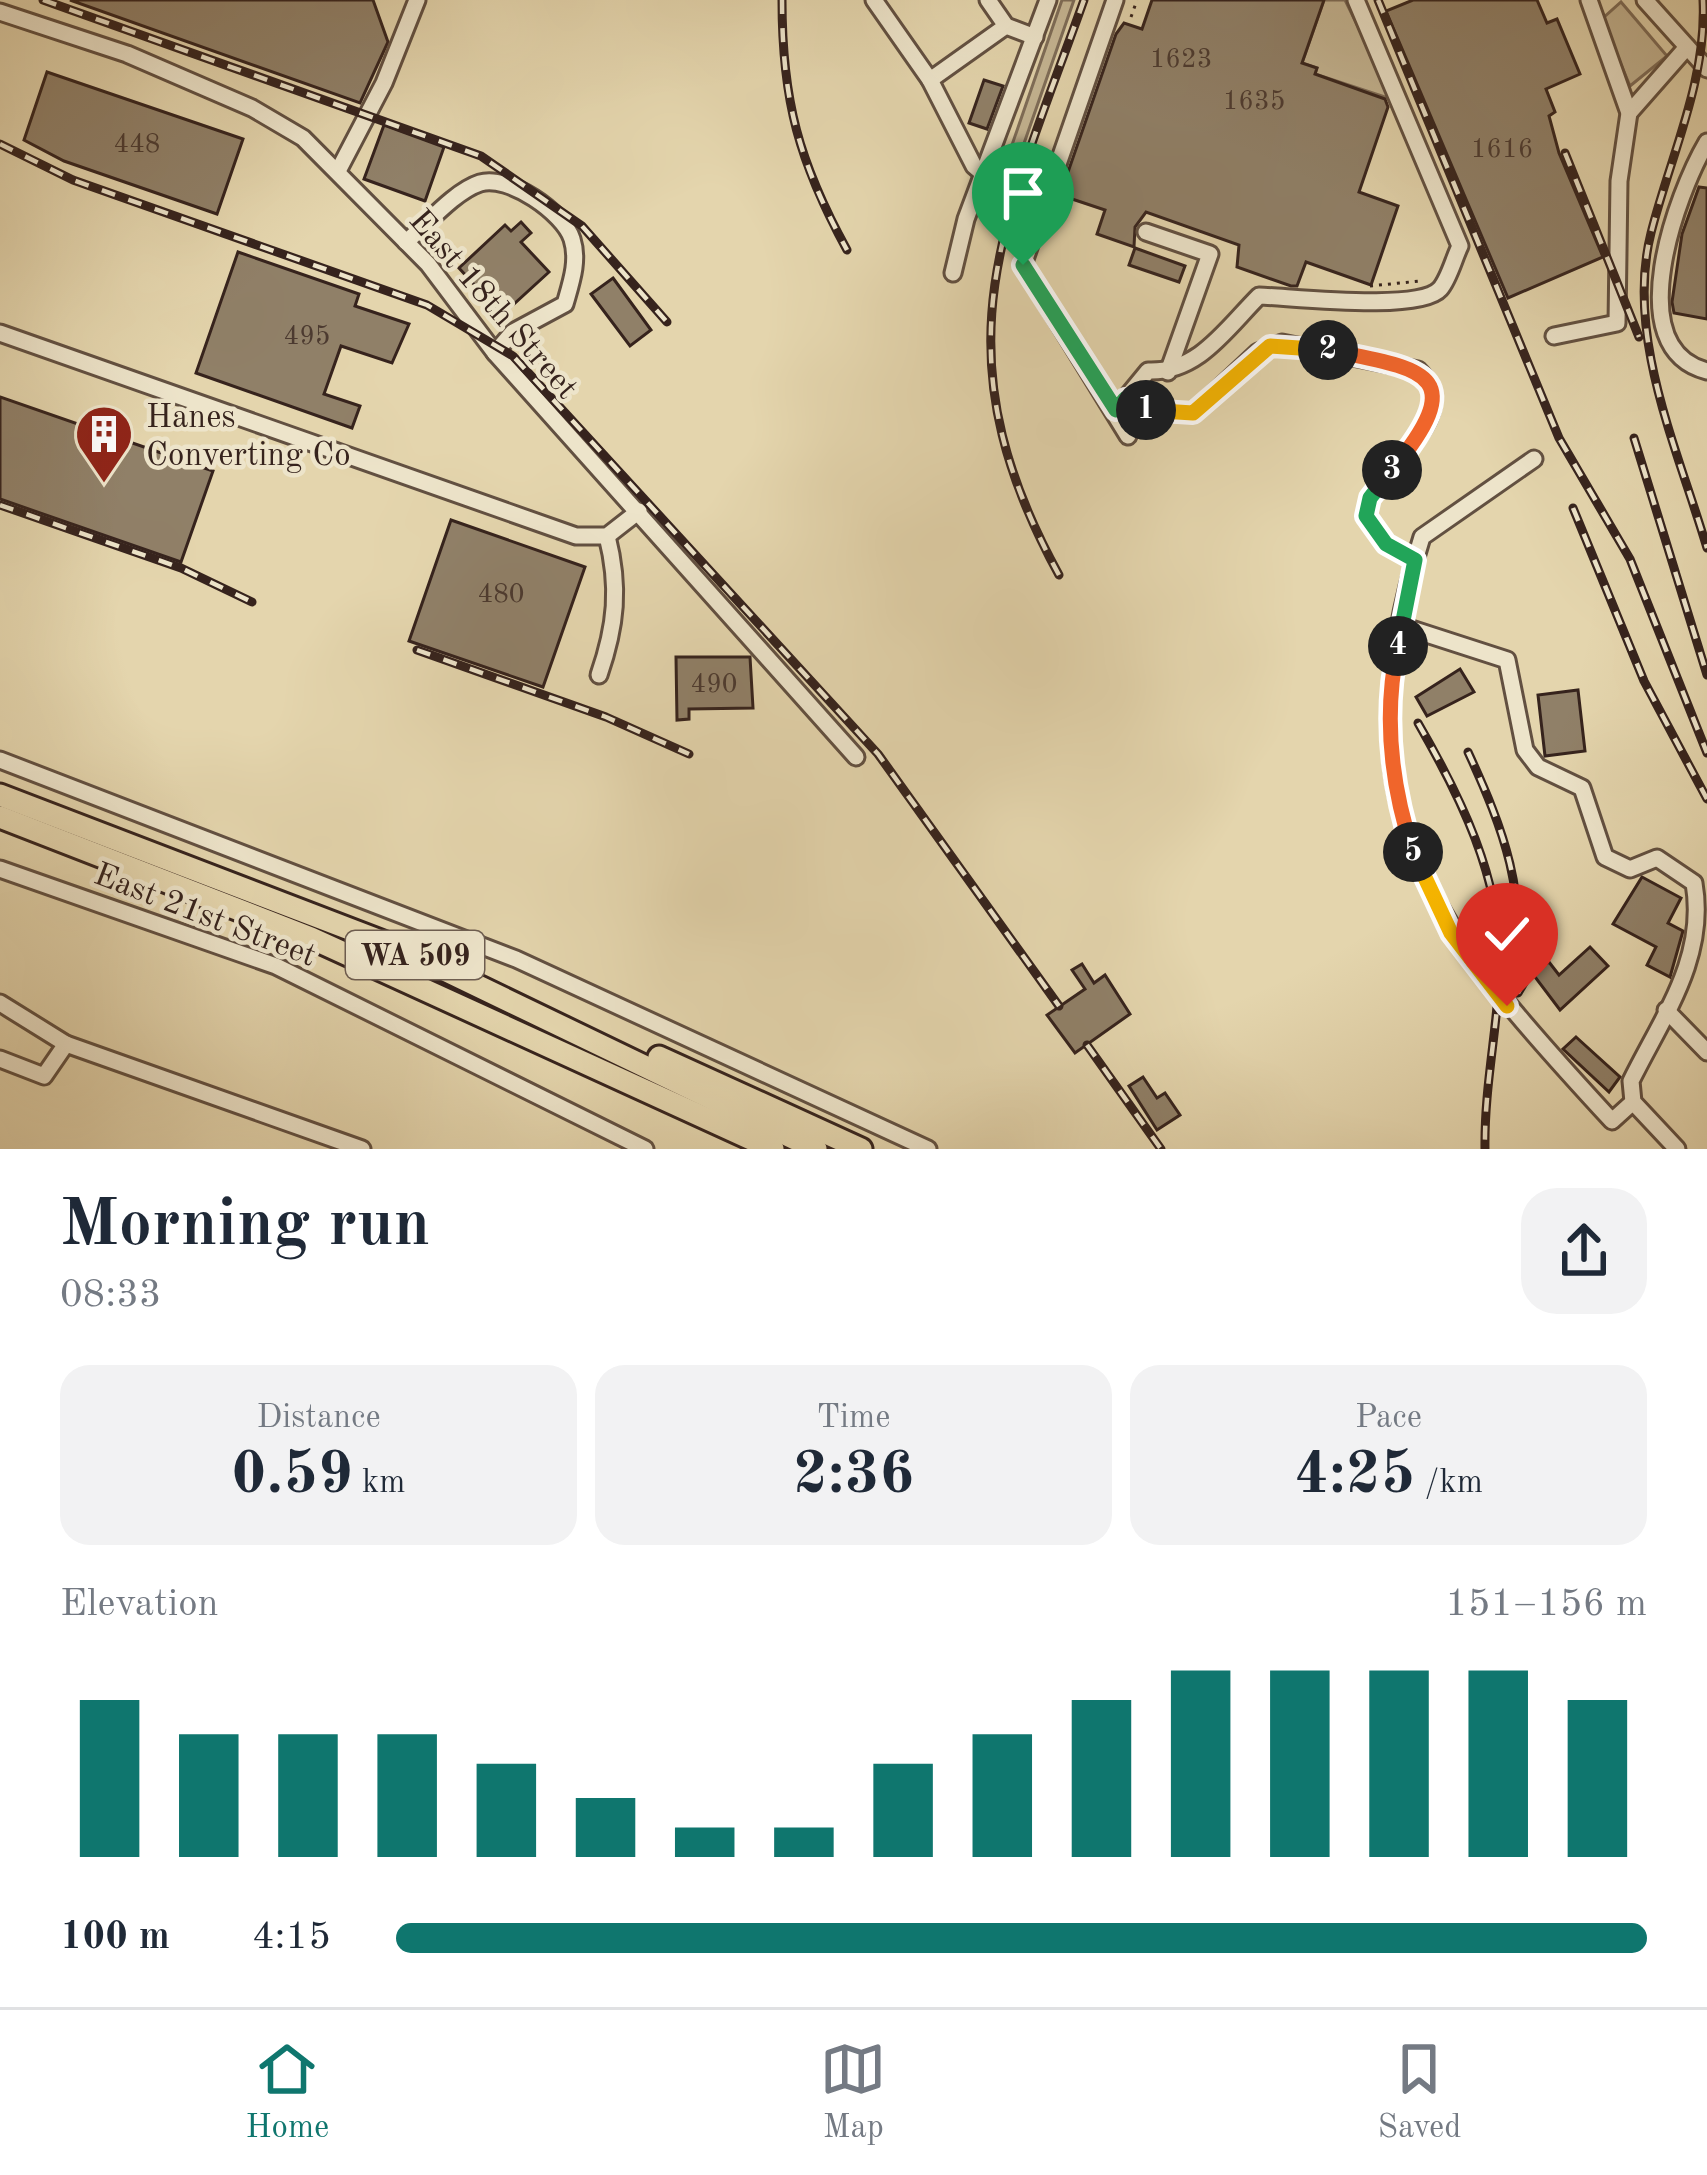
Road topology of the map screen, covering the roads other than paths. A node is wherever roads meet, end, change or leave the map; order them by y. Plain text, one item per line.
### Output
1 (417, 0) edge
2 (874, 0) edge
3 (988, 0) edge
4 (1048, 0) edge
5 (1115, 0) edge
6 (1356, 0) edge
7 (1645, 0) edge
8 (1596, 2) edge
9 (0, 12) edge
10 (1006, 26) junction
11 (1035, 37) junction
12 (1687, 47) junction
13 (1707, 69) edge
14 (930, 80) junction
15 (1628, 113) junction
16 (1706, 145) edge
17 (338, 171) junction
18 (987, 177) junction
19 (1047, 195) junction
20 (1146, 232) dead end
21 (406, 242) junction
22 (953, 273) dead end
23 (0, 333) edge
24 (1554, 336) dead end
25 (494, 353) junction
26 (1707, 371) edge
27 (1168, 372) junction
28 (1121, 404) junction
29 (1128, 436) dead end
30 (1534, 459) dead end
31 (639, 511) junction
32 (608, 536) junction
33 (1415, 560) junction
34 (1402, 626) junction
35 (599, 676) dead end
36 (856, 757) dead end
37 (0, 760) edge
38 (0, 794) edge
39 (0, 817) edge
40 (0, 869) edge
41 (0, 1003) edge
42 (1666, 1010) junction
43 (548, 1016) junction
44 (66, 1044) junction
45 (1707, 1052) edge
46 (0, 1059) edge
47 (1633, 1102) junction
48 (362, 1149) edge
49 (645, 1149) edge
50 (772, 1149) edge
51 (816, 1149) edge
52 (861, 1149) edge
53 (928, 1149) edge
54 (1677, 1149) edge

1 - 17 street
2 - 14 street
3 - 10 street
4 - 11 street
5 - 19 street
6 - 27 street
7 - 12 street
8 - 15 street
9 - 17 street, East 18th Street
10 - 11 street
10 - 14 street
11 - 18 street
12 - 13 street
12 - 15 street
14 - 18 street
15 - 24 street
16 - 26 street
17 - 21 street, East 18th Street
18 - 19 street
18 - 22 street
19 - 28 street
20 - 27 street
21 - 25 street, East 18th Street
21 - 25 street
23 - 32 street
25 - 31 street, East 18th Street
27 - 28 street
28 - 29 street
28 - 33 street
30 - 33 street
31 - 32 street
31 - 36 street, East 18th Street
32 - 35 street
33 - 34 street
34 - 42 street
34 - 47 street
37 - 53 street
38 - 43 highway, WA 509
39 - 50 highway, WA 509
40 - 49 street, East 21st Street
41 - 44 street
42 - 45 street
42 - 47 street
43 - 51 highway, WA 509
43 - 52 highway
44 - 46 street
44 - 48 street
47 - 54 street

